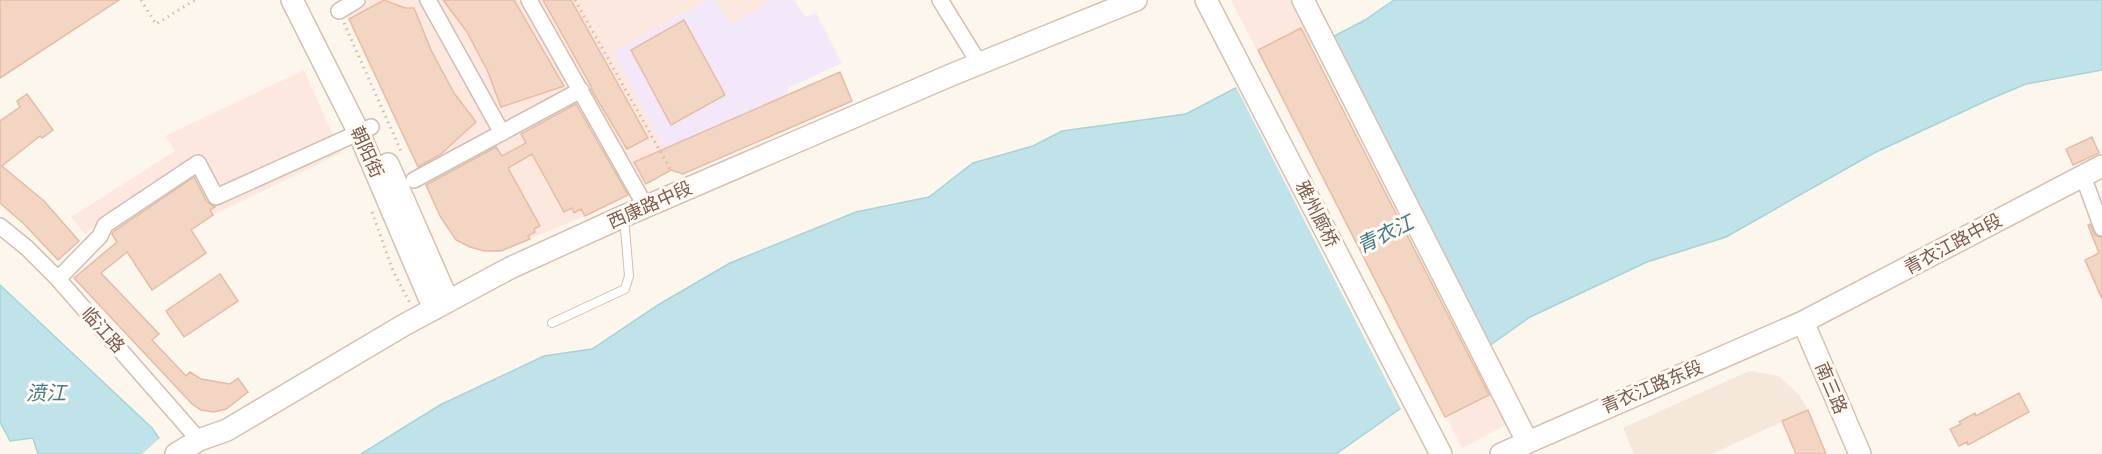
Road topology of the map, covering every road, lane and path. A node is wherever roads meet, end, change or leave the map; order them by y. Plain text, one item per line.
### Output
1 (141, 0) edge
2 (195, 0) edge
3 (292, 0) edge
4 (305, 0) edge
5 (357, 0) edge
6 (428, 0) edge
7 (529, 0) edge
8 (575, 0) edge
9 (940, 0) edge
10 (1136, 0) edge
11 (1303, 0) edge
12 (1208, 3) edge
13 (339, 11) dead end
14 (979, 63) junction
15 (581, 90) junction
16 (365, 130) junction
17 (502, 133) junction
18 (2102, 166) edge
19 (672, 172) dead end
20 (2083, 176) junction
21 (414, 180) dead end
22 (646, 207) junction
23 (624, 216) junction
24 (0, 226) edge
25 (2102, 228) edge
26 (58, 279) junction
27 (441, 305) junction
28 (1803, 322) junction
29 (552, 323) dead end
30 (1527, 441) junction
31 (186, 447) edge
32 (1441, 454) edge
33 (1501, 454) edge
34 (1860, 454) edge

1 - 2 path
3 - 16 main road, 朝阳街
4 - 16 main road, 朝阳街
5 - 13 street
6 - 17 street
7 - 15 street
8 - 19 path
9 - 14 street
10 - 14 main road, 西康路中段
11 - 30 main road
12 - 32 main road, 雅州廊桥
14 - 22 main road, 西康路中段
15 - 17 street
15 - 22 street
16 - 26 street
16 - 27 main road, 朝阳街
17 - 21 street
18 - 20 main road, 青衣江路中段
20 - 25 street
20 - 28 main road, 青衣江路中段
22 - 23 main road, 西康路中段
23 - 27 main road, 西康路中段
23 - 29 lane
24 - 26 street, 临江路
26 - 31 street, 临江路
27 - 31 main road, 西康路中段
28 - 30 main road, 青衣江路东段
28 - 34 main road, 南三路
30 - 33 main road, 青衣江路东段

